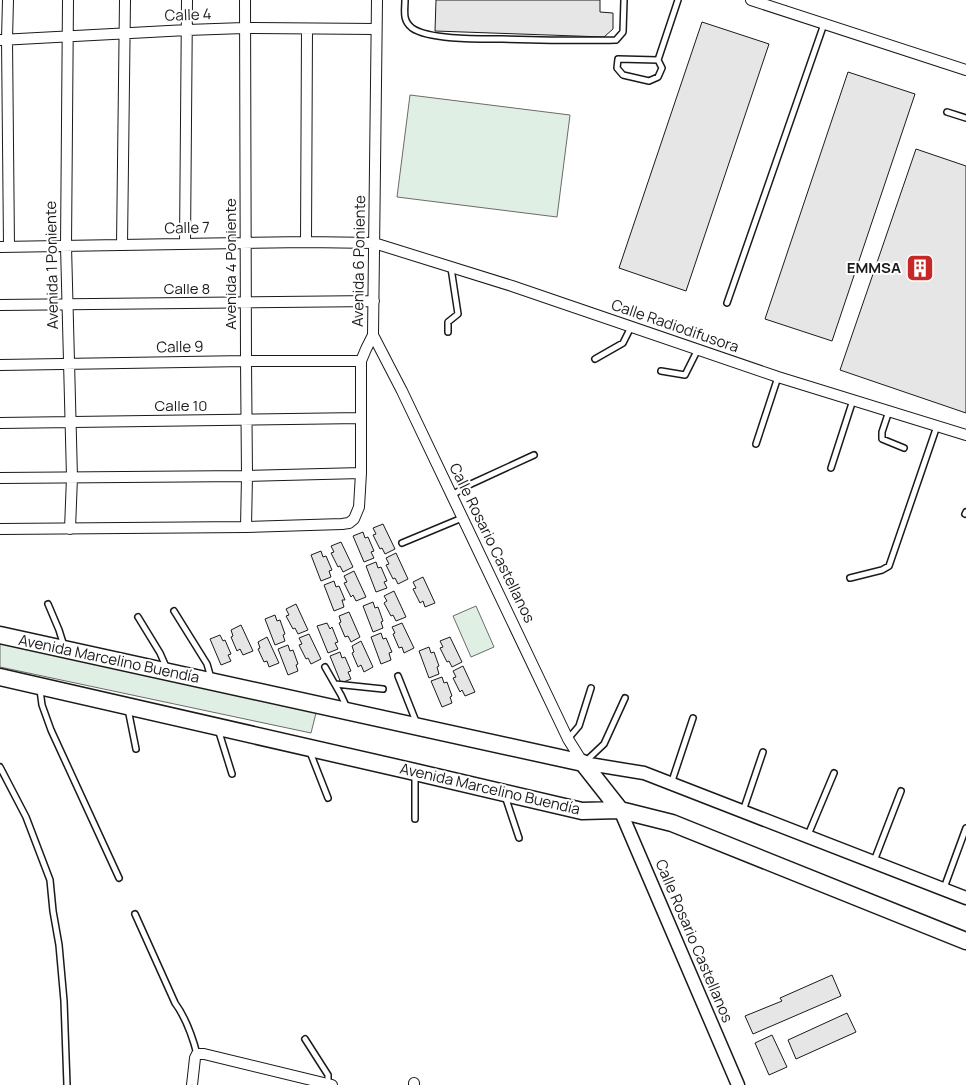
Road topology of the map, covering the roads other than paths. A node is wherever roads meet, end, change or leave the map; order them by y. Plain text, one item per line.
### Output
1 (8, 0) edge
2 (68, 0) edge
3 (125, 0) edge
4 (187, 0) edge
5 (245, 0) edge
6 (377, 0) edge
7 (405, 0) edge
8 (624, 0) edge
9 (678, 0) edge
10 (751, 0) edge
11 (824, 24) junction
12 (244, 28) junction
13 (307, 29) junction
14 (376, 29) junction
15 (187, 30) junction
16 (124, 33) junction
17 (68, 36) junction
18 (4, 40) edge
19 (658, 60) junction
20 (966, 70) edge
21 (947, 112) dead end
22 (966, 118) edge
23 (306, 242) junction
24 (185, 243) junction
25 (246, 243) junction
26 (374, 244) junction
27 (122, 245) junction
28 (66, 246) junction
29 (4, 247) edge
30 (451, 267) junction
31 (374, 301) junction
32 (246, 303) junction
33 (727, 303) dead end
34 (0, 305) edge
35 (67, 305) junction
36 (631, 327) junction
37 (448, 332) dead end
38 (373, 335) junction
39 (698, 350) junction
40 (595, 359) dead end
41 (246, 360) junction
42 (361, 361) junction
43 (69, 364) junction
44 (0, 365) edge
45 (661, 371) dead end
46 (778, 377) junction
47 (853, 400) junction
48 (889, 411) junction
49 (361, 418) junction
50 (247, 420) junction
51 (71, 422) junction
52 (0, 423) edge
53 (937, 426) junction
54 (966, 436) edge
55 (756, 444) dead end
56 (904, 448) dead end
57 (534, 455) dead end
58 (830, 468) dead end
59 (361, 473) junction
60 (247, 476) junction
61 (72, 477) junction
62 (0, 478) edge
63 (451, 495) junction
64 (462, 518) junction
65 (246, 527) junction
66 (0, 529) edge
67 (70, 529) junction
68 (402, 543) dead end
69 (850, 578) dead end
70 (48, 604) dead end
71 (174, 611) dead end
72 (138, 617) dead end
73 (0, 635) edge
74 (65, 650) junction
75 (325, 667) dead end
76 (168, 672) junction
77 (398, 676) dead end
78 (0, 677) edge
79 (213, 682) junction
80 (335, 684) junction
81 (39, 686) junction
82 (384, 688) dead end
83 (591, 688) dead end
84 (625, 698) dead end
85 (128, 706) junction
86 (348, 712) junction
87 (693, 718) dead end
88 (217, 726) junction
89 (419, 728) junction
90 (568, 739) junction
91 (308, 747) junction
92 (136, 749) dead end
93 (763, 752) dead end
94 (584, 763) junction
95 (0, 767) edge
96 (415, 772) junction
97 (834, 773) dead end
98 (232, 774) dead end
99 (670, 784) junction
100 (901, 792) dead end
101 (503, 793) junction
102 (328, 798) dead end
103 (620, 810) junction
104 (743, 812) junction
105 (415, 819) dead end
106 (966, 828) edge
107 (808, 837) junction
108 (519, 838) dead end
109 (873, 862) junction
110 (119, 878) dead end
111 (944, 889) junction
112 (966, 898) edge
113 (135, 914) dead end
114 (966, 941) edge
115 (305, 1040) dead end
116 (197, 1054) junction
117 (289, 1074) junction
118 (67, 1085) edge
119 (192, 1085) edge
120 (294, 1085) edge
121 (330, 1085) edge
122 (738, 1085) edge

1 - 18 street
2 - 17 street, Avenida 1 Poniente
3 - 16 street
4 - 15 street
5 - 12 street, Avenida 4 Poniente
6 - 14 street, Avenida 6 Poniente
7 - 8 lane
9 - 19 lane
10 - 11 street
11 - 20 street
11 - 33 lane
12 - 13 street, Calle 4
12 - 15 street, Calle 4
12 - 25 street, Avenida 4 Poniente
13 - 14 street, Calle 4
13 - 23 street
14 - 26 street, Avenida 6 Poniente
15 - 16 street, Calle 4
15 - 24 street
16 - 17 street, Calle 4
16 - 27 street
17 - 18 street, Calle 4
17 - 28 street, Avenida 1 Poniente
18 - 29 street
19 - 19 lane
21 - 22 lane
23 - 25 street, Calle 7
23 - 26 street, Calle 7
24 - 25 street, Calle 7
24 - 27 street, Calle 7
25 - 32 street, Avenida 4 Poniente
26 - 30 street, Calle Radiodifusora
26 - 31 street, Avenida 6 Poniente
27 - 28 street, Calle 7
28 - 29 street, Calle 7
28 - 35 street, Avenida 1 Poniente
30 - 36 street, Calle Radiodifusora
30 - 37 lane
31 - 32 street, Calle 8
31 - 38 street, Avenida 6 Poniente
32 - 35 street, Calle 8
32 - 41 street, Avenida 4 Poniente
34 - 35 street, Calle 8
35 - 43 street, Avenida 1 Poniente
36 - 39 street, Calle Radiodifusora
36 - 40 lane
38 - 42 street, Avenida 6 Poniente
38 - 63 street, Calle Rosario Castellanos
39 - 45 lane
39 - 46 street, Calle Radiodifusora
41 - 42 street, Calle 9
41 - 43 street, Calle 9
41 - 50 street, Avenida 4 Poniente
42 - 49 street, Avenida 6 Poniente
43 - 44 street, Calle 9
43 - 51 street, Avenida 1 Poniente
46 - 47 street, Calle Radiodifusora
46 - 55 lane
47 - 48 street, Calle Radiodifusora
47 - 58 lane
48 - 53 street, Calle Radiodifusora
48 - 56 lane
49 - 50 street, Calle 10
49 - 59 street, Avenida 6 Poniente
50 - 51 street, Calle 10
50 - 60 street, Avenida 4 Poniente
51 - 52 street, Calle 10
51 - 61 street, Avenida 1 Poniente
53 - 54 street, Calle Radiodifusora
53 - 69 lane
57 - 63 lane
59 - 60 street
59 - 65 street, Avenida 6 Poniente
60 - 61 street
60 - 65 street, Avenida 4 Poniente
61 - 62 street
61 - 67 street, Avenida 1 Poniente
63 - 64 street, Calle Rosario Castellanos
64 - 68 lane
64 - 90 street, Calle Rosario Castellanos
65 - 67 street
66 - 67 street
70 - 74 lane
71 - 79 lane
72 - 76 lane
73 - 74 main road, Avenida Marcelino Buendía
74 - 76 main road, Avenida Marcelino Buendía
75 - 80 lane
76 - 79 main road, Avenida Marcelino Buendía
77 - 89 lane
78 - 81 main road, Avenida Marcelino Buendía
79 - 86 main road, Avenida Marcelino Buendía
80 - 82 lane
80 - 86 lane
81 - 85 main road, Avenida Marcelino Buendía
81 - 110 lane
83 - 90 lane
84 - 94 lane
85 - 88 main road, Avenida Marcelino Buendía
85 - 92 lane
86 - 89 main road, Avenida Marcelino Buendía
87 - 99 lane
88 - 91 main road, Avenida Marcelino Buendía
88 - 98 lane
89 - 94 main road, Avenida Marcelino Buendía
90 - 94 street, Calle Rosario Castellanos
91 - 96 main road, Avenida Marcelino Buendía
91 - 102 lane
93 - 104 lane
94 - 99 street, Avenida Marcelino Buendía
94 - 103 main road
95 - 118 lane
96 - 101 main road, Avenida Marcelino Buendía
96 - 105 lane
97 - 107 lane
99 - 104 street, Avenida Marcelino Buendía
100 - 109 lane
101 - 103 main road, Avenida Marcelino Buendía
101 - 108 lane
103 - 114 main road, Avenida Marcelino Buendía
103 - 122 street, Calle Rosario Castellanos
104 - 107 street, Avenida Marcelino Buendía
106 - 111 lane
107 - 109 street, Avenida Marcelino Buendía
109 - 111 street, Avenida Marcelino Buendía
111 - 112 street, Avenida Marcelino Buendía
113 - 116 lane
115 - 121 lane
116 - 117 street
116 - 119 street
117 - 120 street
117 - 121 street

